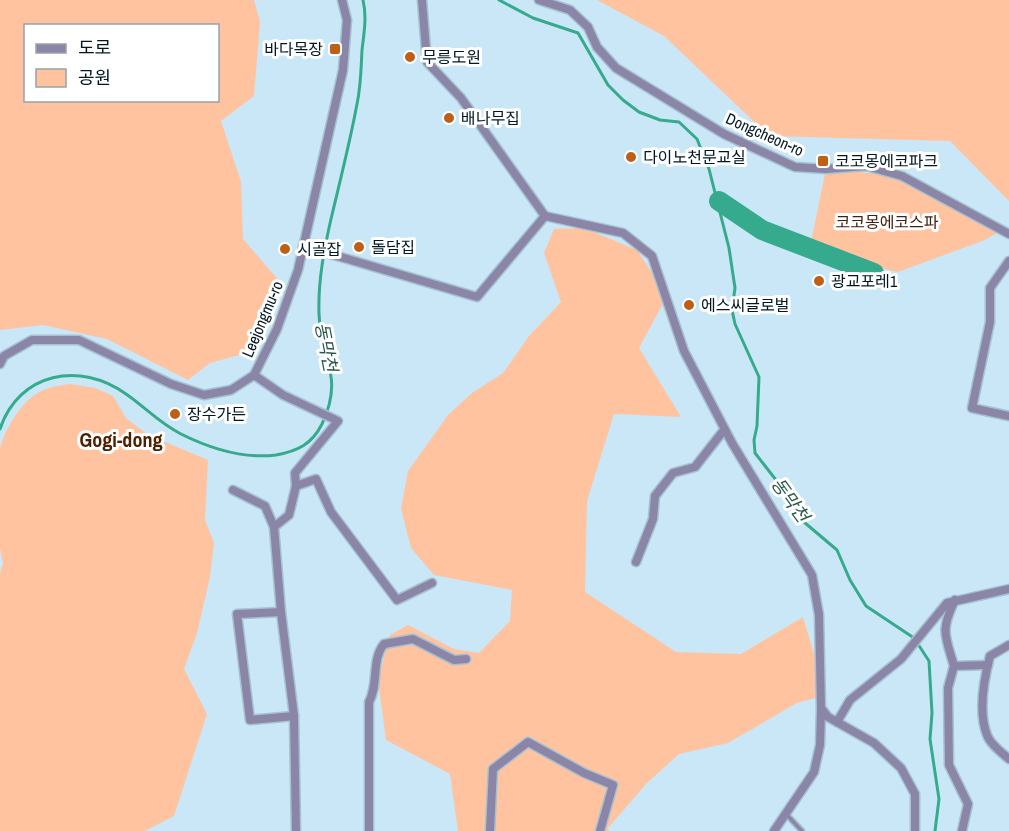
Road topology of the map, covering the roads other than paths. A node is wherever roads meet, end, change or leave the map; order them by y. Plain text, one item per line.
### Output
1 (342, 0) edge
2 (422, 0) edge
3 (539, 0) edge
4 (545, 216) junction
5 (1009, 234) edge
6 (303, 246) junction
7 (1009, 261) edge
8 (0, 364) edge
9 (254, 375) junction
10 (1009, 416) edge
11 (724, 430) junction
12 (296, 486) junction
13 (232, 490) dead end
14 (274, 527) junction
15 (636, 562) dead end
16 (432, 583) dead end
17 (1009, 590) edge
18 (955, 600) junction
19 (281, 612) junction
20 (1009, 645) edge
21 (466, 659) dead end
22 (988, 665) junction
23 (954, 666) junction
24 (821, 708) junction
25 (294, 716) junction
26 (837, 722) junction
27 (1009, 759) edge
28 (785, 814) junction
29 (296, 831) edge
30 (369, 831) edge
31 (490, 831) edge
32 (600, 831) edge
33 (774, 831) edge
34 (802, 831) edge
35 (915, 831) edge
36 (962, 831) edge

1 - 6 street, Leejongmu-ro
2 - 4 street
3 - 5 street, Dongcheon-ro
4 - 6 street
4 - 11 street
6 - 9 street, Leejongmu-ro
7 - 10 street
8 - 9 street, Leejongmu-ro
9 - 12 street
11 - 15 street
11 - 24 street
12 - 14 street
12 - 16 street
13 - 14 street
14 - 19 street
17 - 18 street
18 - 23 street
18 - 26 street
19 - 25 street
19 - 25 street
20 - 22 street
21 - 30 street
22 - 23 street
22 - 27 street
23 - 36 street
24 - 26 street
24 - 28 street
25 - 29 street
26 - 35 street
28 - 33 street
28 - 34 lane
31 - 32 street

